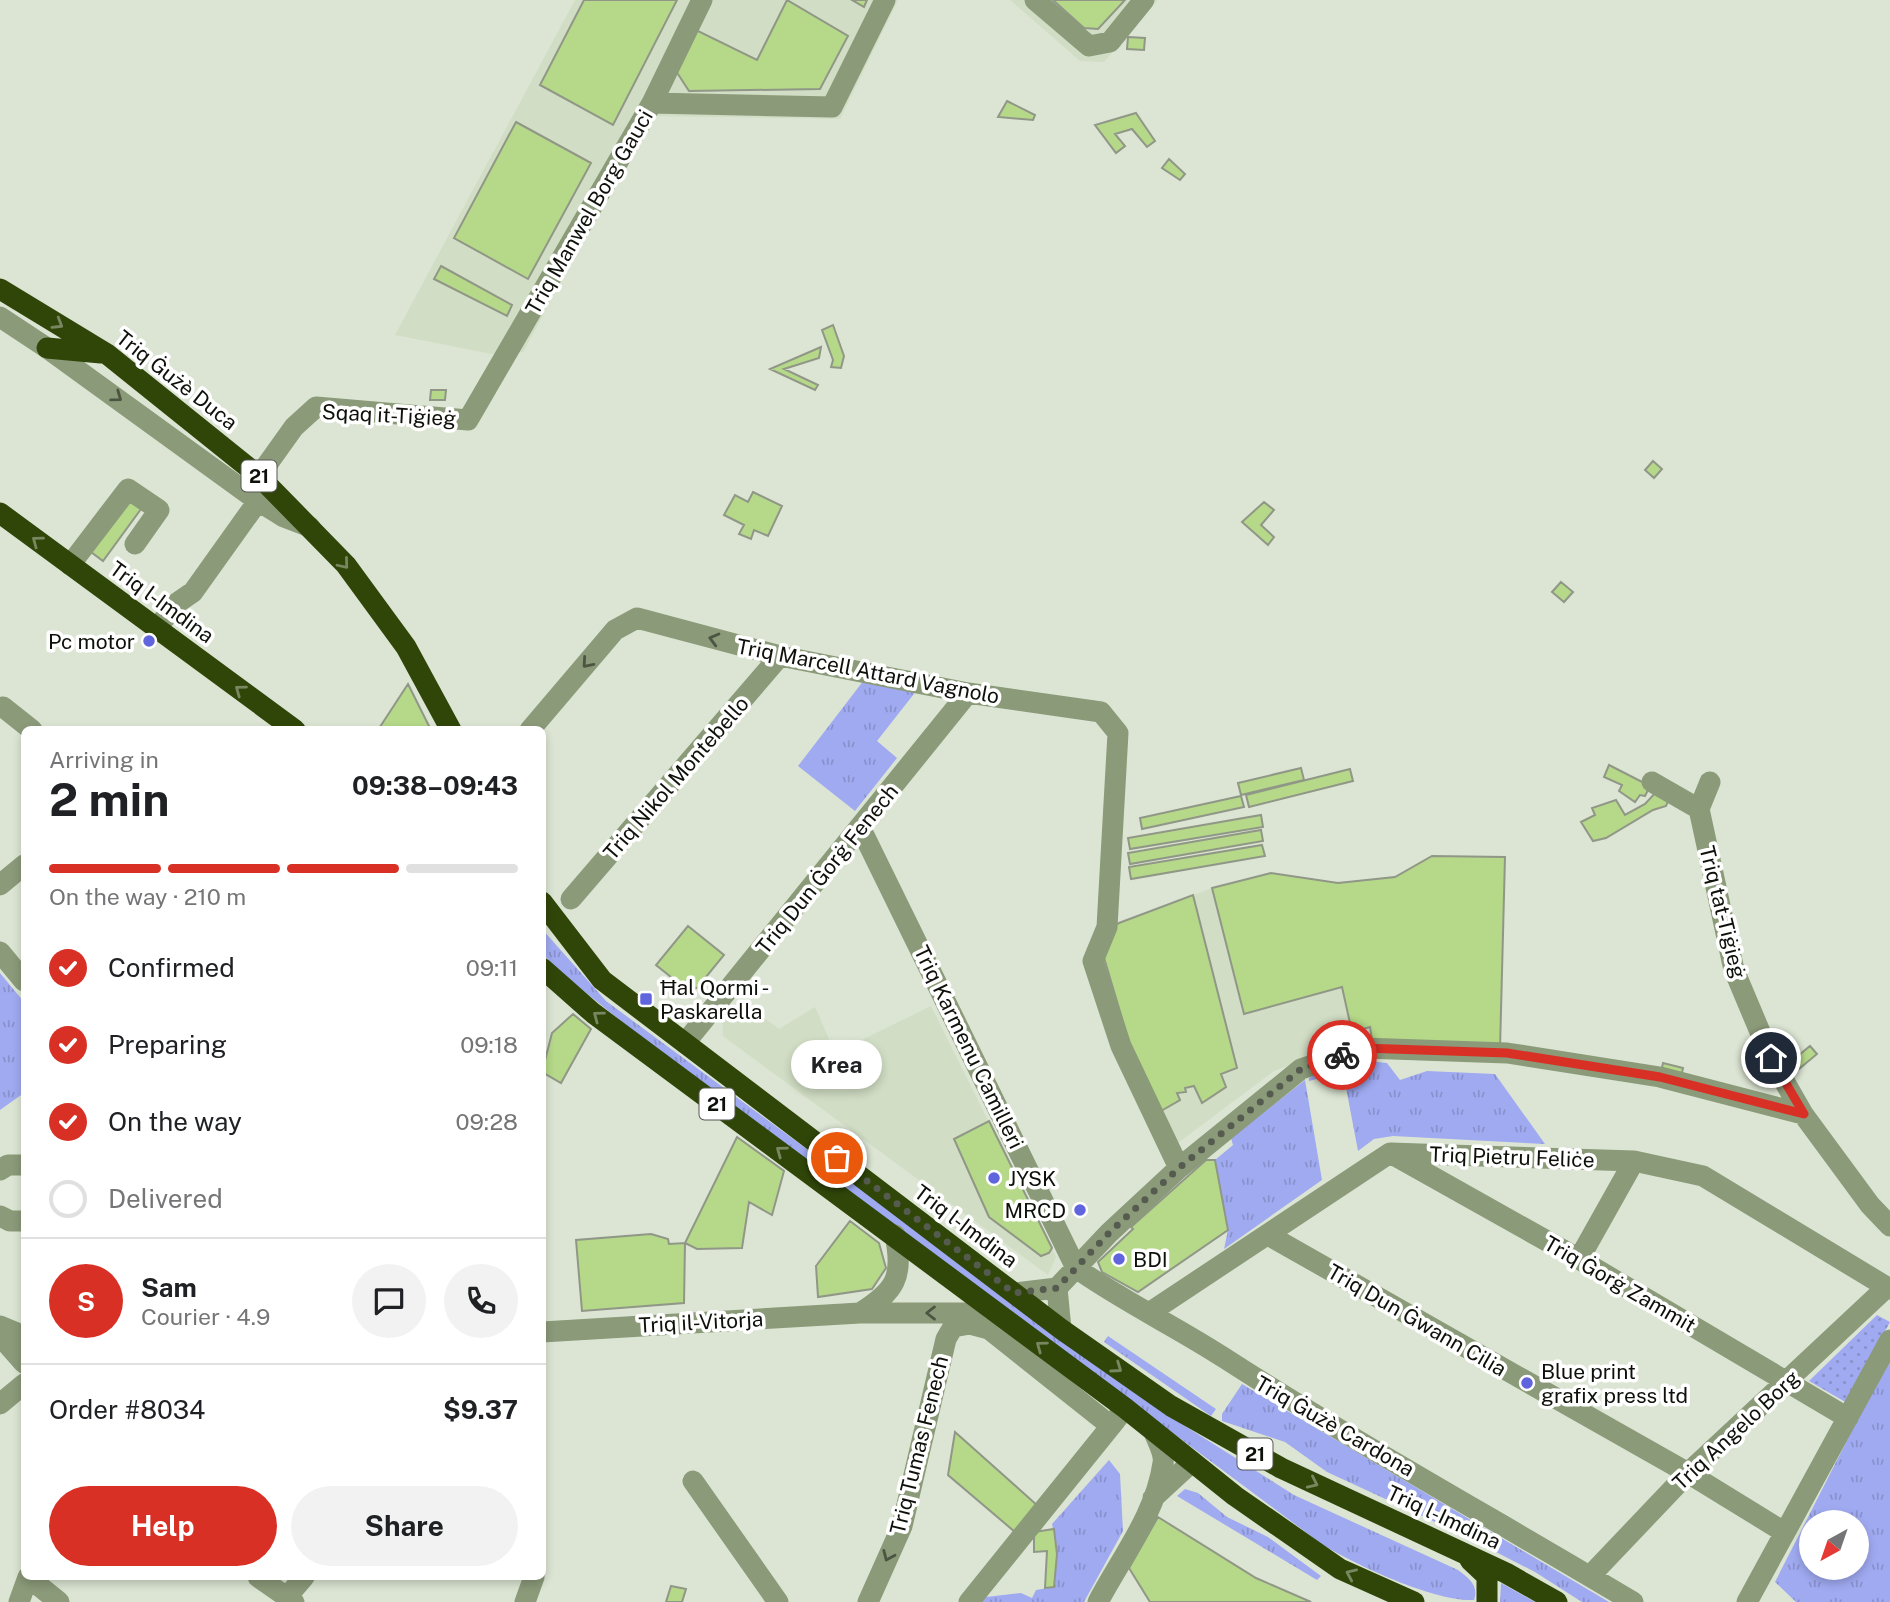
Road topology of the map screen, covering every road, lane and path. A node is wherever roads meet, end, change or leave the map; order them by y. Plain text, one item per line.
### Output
1 (702, 0) edge
2 (885, 0) edge
3 (1035, 0) edge
4 (1144, 0) edge
5 (652, 103) junction
6 (0, 289) edge
7 (0, 317) edge
8 (47, 348) junction
9 (107, 354) junction
10 (468, 420) joint
11 (259, 476) junction
12 (258, 501) junction
13 (0, 513) edge
14 (310, 527) junction
15 (135, 544) dead end
16 (70, 565) junction
17 (156, 629) junction
18 (780, 656) junction
19 (968, 693) junction
20 (4, 707) dead end
21 (27, 726) edge
22 (289, 726) edge
23 (449, 726) edge
24 (533, 726) edge
25 (1652, 782) dead end
26 (1710, 782) dead end
27 (1699, 808) junction
28 (860, 827) junction
29 (21, 868) edge
30 (0, 885) edge
31 (571, 899) dead end
32 (546, 907) edge
33 (0, 952) edge
34 (546, 972) edge
35 (21, 977) edge
36 (685, 1043) junction
37 (1804, 1114) junction
38 (1390, 1153) junction
39 (1634, 1161) junction
40 (21, 1165) edge
41 (1179, 1168) junction
42 (0, 1170) edge
43 (0, 1216) edge
44 (21, 1221) edge
45 (1890, 1226) edge
46 (1268, 1235) junction
47 (895, 1236) junction
48 (1579, 1259) junction
49 (1076, 1268) junction
50 (1057, 1288) junction
51 (1888, 1288) edge
52 (1014, 1293) junction
53 (860, 1313) junction
54 (999, 1313) junction
55 (1149, 1313) junction
56 (0, 1326) edge
57 (1061, 1329) junction
58 (546, 1332) edge
59 (21, 1335) edge
60 (0, 1336) edge
61 (1890, 1340) edge
62 (21, 1360) edge
63 (1786, 1383) junction
64 (21, 1386) edge
65 (0, 1404) edge
66 (1125, 1408) junction
67 (1848, 1418) junction
68 (1111, 1426) junction
69 (1154, 1432) junction
70 (1192, 1462) junction
71 (1688, 1473) junction
72 (693, 1481) dead end
73 (1152, 1500) junction
74 (1784, 1532) junction
75 (1464, 1553) junction
76 (1590, 1576) junction
77 (27, 1580) edge
78 (32, 1580) edge
79 (262, 1580) edge
80 (302, 1580) edge
81 (533, 1580) edge
82 (290, 1600) edge
83 (19, 1602) edge
84 (59, 1602) edge
85 (525, 1602) edge
86 (778, 1602) edge
87 (868, 1602) edge
88 (969, 1602) edge
89 (1098, 1602) edge
90 (1414, 1602) edge
91 (1487, 1602) edge
92 (1557, 1602) edge
93 (1633, 1602) edge
94 (1746, 1602) edge

1 - 5 street, Triq Manwel Borg Gauci
2 - 5 street
3 - 4 street
5 - 10 street, Triq Manwel Borg Gauci
6 -> 9 highway, Triq Ġużè Duca / 21
7 - 8 street, Triq Ġużè Duca
8 - 9 highway
8 -> 12 street, Triq Ġużè Duca
9 - 11 highway, Triq Ġużè Duca / 21
10 - 11 street, Sqaq it-Tiġieġ
11 - 14 highway, Triq Ġużè Duca / 21
12 - 14 street, Triq Ġużè Duca
12 - 17 street
16 -> 13 highway, Triq l-Imdina
14 -> 23 highway, Triq Ġużè Duca / 21
15 - 16 street
16 - 17 highway, Triq l-Imdina
22 -> 17 highway, Triq l-Imdina
18 - 19 street, Triq Marcell Attard Vagnolo
18 -> 24 street, Triq Marcell Attard Vagnolo
18 - 31 street, Triq Nikol Montebello
19 - 28 street, Triq Dun Ġorġ Fenech
19 - 41 street, Triq Marcell Attard Vagnolo
20 - 21 street
25 - 27 street
26 - 27 street
27 - 37 street, Triq tat-Tiġieġ
28 - 36 street, Triq Dun Ġorġ Fenech
28 - 49 street, Triq Karmenu Camilleri
29 - 30 street
32 - 36 highway, Triq l-Imdina / 21
33 - 35 street
47 -> 34 highway, 21
36 - 52 highway, Triq l-Imdina / 21
37 - 41 street
37 - 45 street, Triq tat-Tiġieġ
38 - 39 street, Triq Pietru Feliċe
38 - 46 street
38 - 48 street, Triq Ġorġ Zammit
39 - 48 street
39 - 51 street, Triq Pietru Feliċe
40 - 42 street
41 - 49 street
43 - 44 street
46 - 55 street
46 - 71 street, Triq Dun Ġwann Cilia
47 - 53 street
47 - 54 highway, 21
48 - 63 street, Triq Ġorġ Zammit
49 - 50 street
49 - 55 street, Triq Ġużè Cardona
50 - 52 street
50 - 57 street
51 - 63 street, Triq Angelo Borg
52 - 57 highway, Triq l-Imdina / 21
54 -> 53 street, Triq il-Vitorja
53 - 58 street, Triq il-Vitorja
66 -> 54 highway, 21
55 - 76 street, Triq Ġużè Cardona
56 - 59 street
57 -> 75 highway, Triq l-Imdina / 21
60 - 62 street
61 - 67 street
63 - 67 street, Triq Ġorġ Zammit
63 - 71 street, Triq Angelo Borg
64 - 65 street
66 - 68 street
66 - 69 highway, 21
67 - 74 street
68 -> 87 street, Triq Tumas Fenech
68 - 88 street
69 - 70 highway, 21
69 - 73 street
70 - 73 street
90 -> 70 highway, 21
71 - 74 street, Triq Dun Ġwann Cilia
71 - 76 street, Triq Angelo Borg
72 - 86 street
73 - 89 street
74 - 94 street
75 - 91 highway
75 - 92 highway, Triq l-Imdina / 21
76 - 93 street, Triq Ġużè Cardona
77 - 83 street
78 - 84 street
79 - 82 street
80 - 82 street
81 - 85 street

